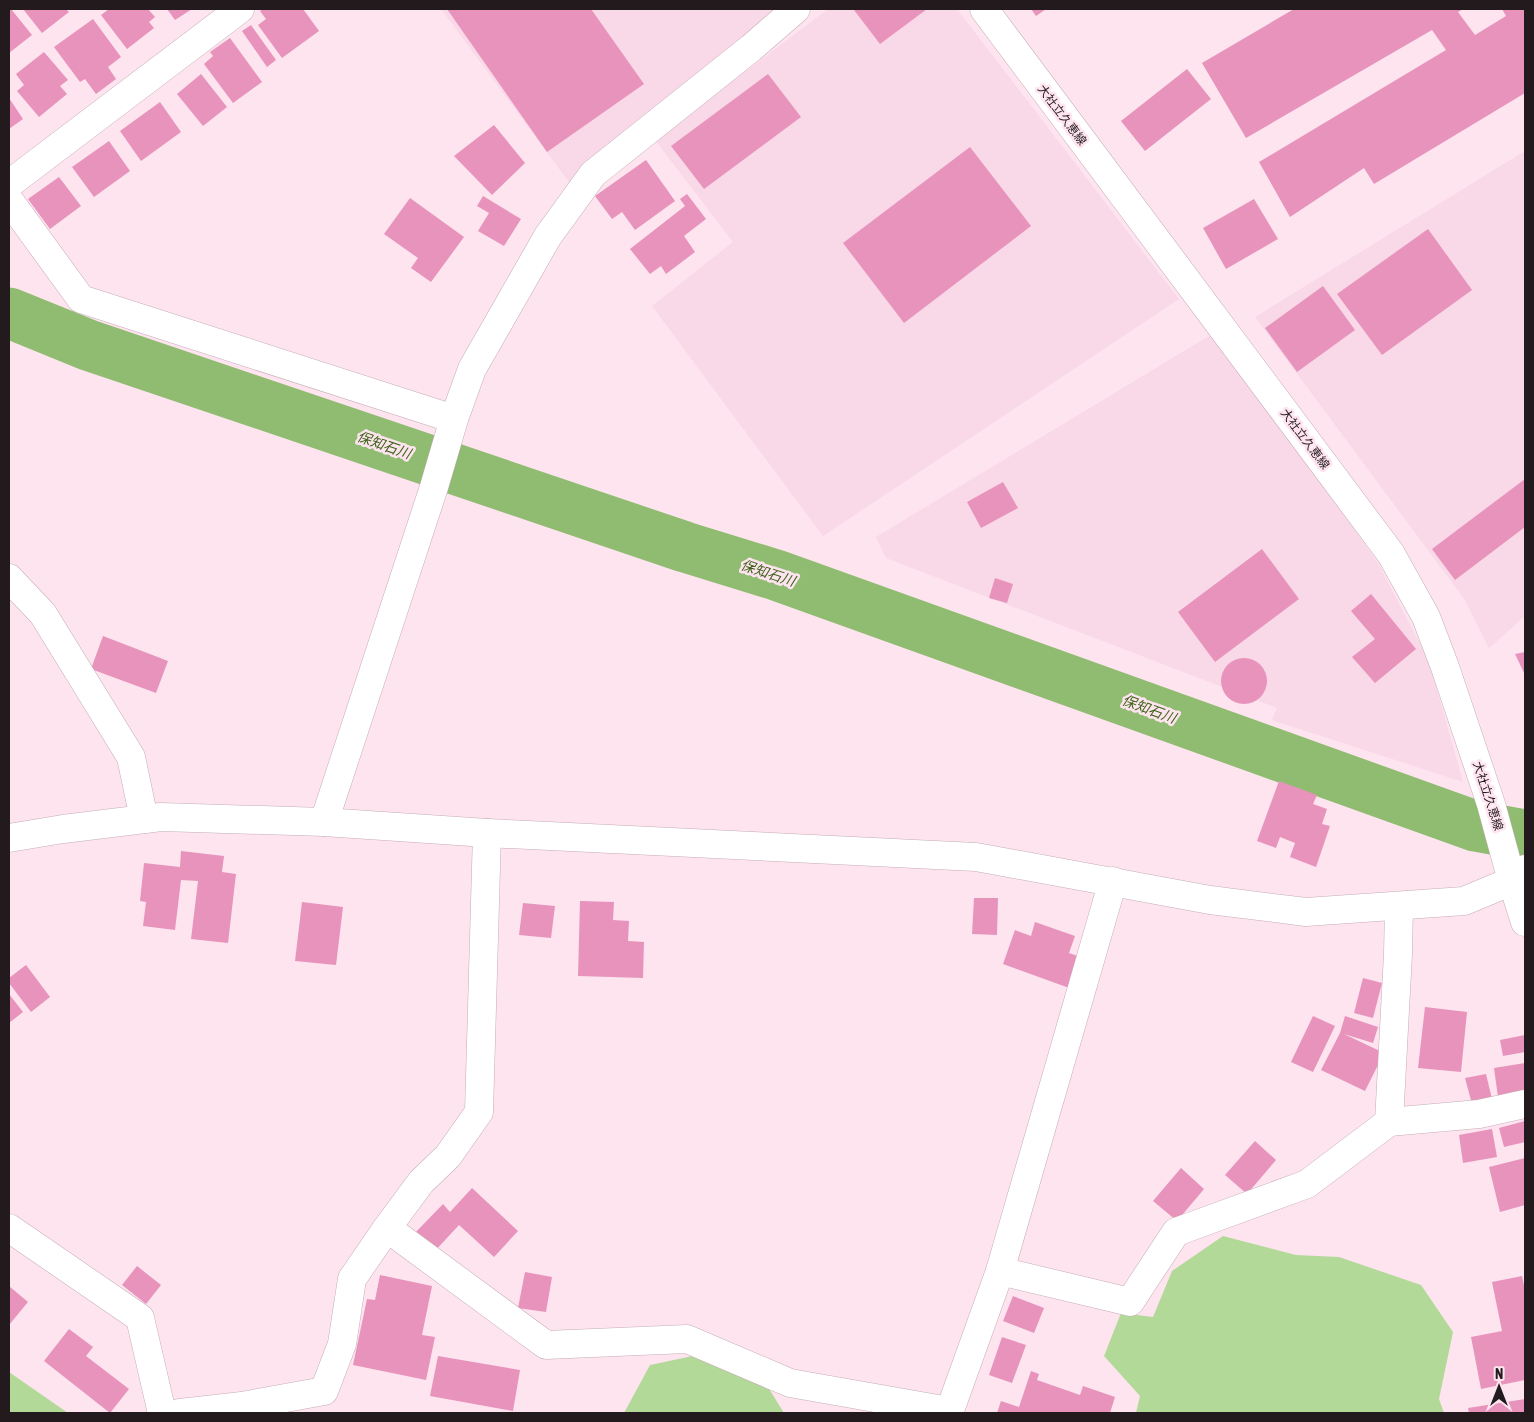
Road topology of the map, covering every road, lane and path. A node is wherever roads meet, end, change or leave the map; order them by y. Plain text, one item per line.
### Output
1 (240, 9) edge
2 (796, 9) edge
3 (984, 9) edge
4 (9, 184) edge
5 (9, 200) edge
6 (454, 419) junction
7 (9, 578) edge
8 (144, 819) junction
9 (324, 822) junction
10 (487, 833) junction
11 (9, 838) edge
12 (1519, 875) edge
13 (1113, 881) junction
14 (1399, 907) junction
15 (1525, 922) edge
16 (1525, 1104) edge
17 (1389, 1122) junction
18 (9, 1228) edge
19 (386, 1228) junction
20 (1000, 1271) junction
21 (949, 1412) edge
22 (162, 1413) edge
23 (180, 1413) edge

1 - 4 street
2 - 6 street
3 - 12 street, 大社立久恵線
5 - 6 street
6 - 9 street
7 - 8 street
8 - 9 street
8 - 11 street
9 - 10 street
10 - 13 street
10 - 19 street
12 - 14 street
12 - 15 street, 大社立久恵線
13 - 14 street
13 - 20 street
14 - 17 street
16 - 17 street
17 - 20 street
18 - 22 street
19 - 21 street
19 - 23 street
20 - 21 street

